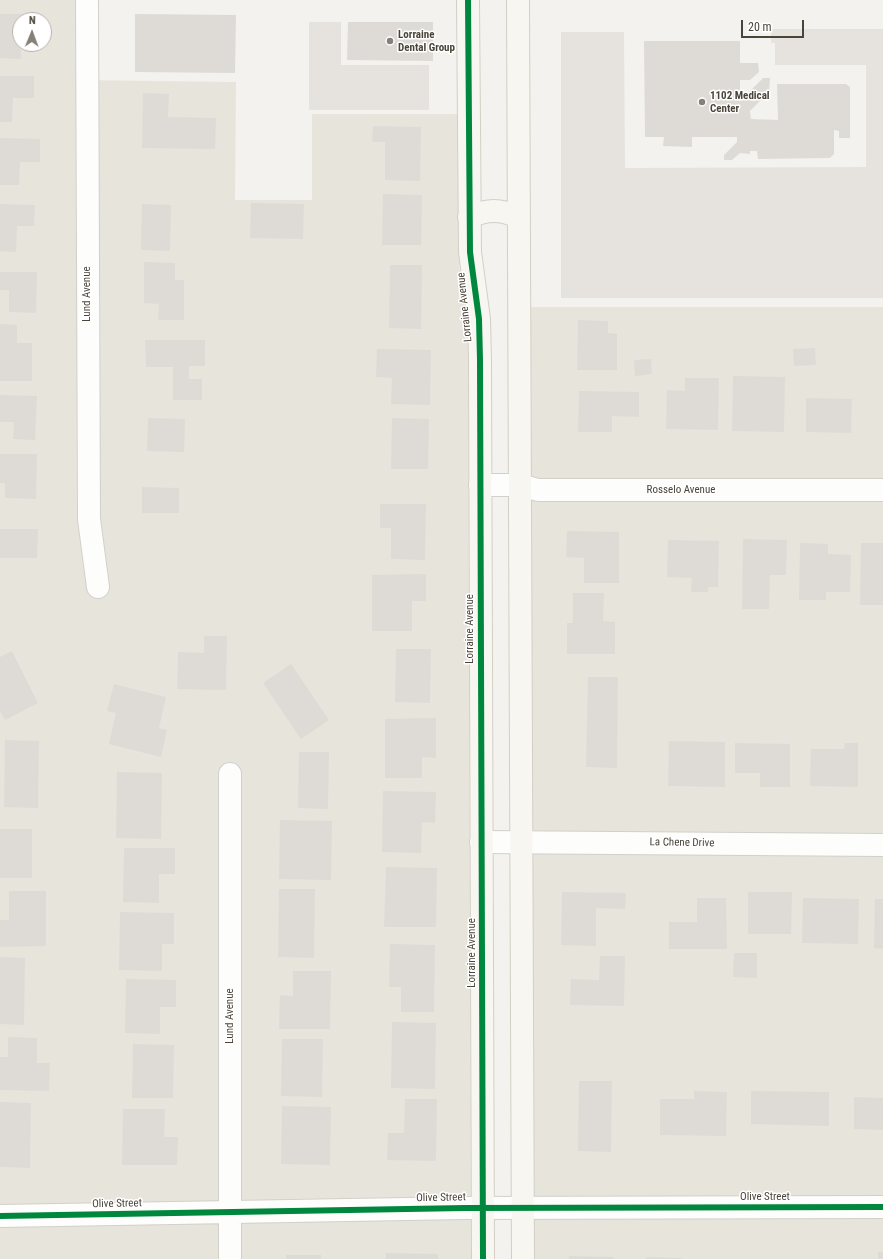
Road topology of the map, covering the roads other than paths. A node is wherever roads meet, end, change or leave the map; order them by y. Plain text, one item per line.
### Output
1 (87, 0) edge
2 (468, 0) edge
3 (518, 0) edge
4 (469, 217) junction
5 (519, 217) junction
6 (480, 485) junction
7 (520, 485) junction
8 (883, 490) edge
9 (98, 587) dead end
10 (230, 774) dead end
11 (481, 842) junction
12 (521, 842) junction
13 (883, 845) edge
14 (523, 1207) junction
15 (883, 1207) edge
16 (482, 1208) junction
17 (230, 1213) junction
18 (0, 1216) edge
19 (230, 1259) edge
20 (483, 1259) edge
21 (523, 1259) edge

1 - 9 street, Lund Avenue
2 - 4 street, Lorraine Avenue
3 - 5 street
4 - 5 street
4 - 6 street, Lorraine Avenue
5 - 7 street
6 - 7 street, Rosselo Avenue
6 - 11 street, Lorraine Avenue
7 - 8 street, Rosselo Avenue
7 - 12 street
10 - 17 street, Lund Avenue
11 - 12 street, La Chene Drive
11 - 16 street, Lorraine Avenue
12 - 13 street, La Chene Drive
12 - 14 street
14 - 15 street, Olive Street
14 - 16 street, Olive Street
14 - 21 street
16 - 17 street, Olive Street
16 - 20 street, Lorraine Avenue
17 - 18 street, Olive Street
17 - 19 street, Lund Avenue

